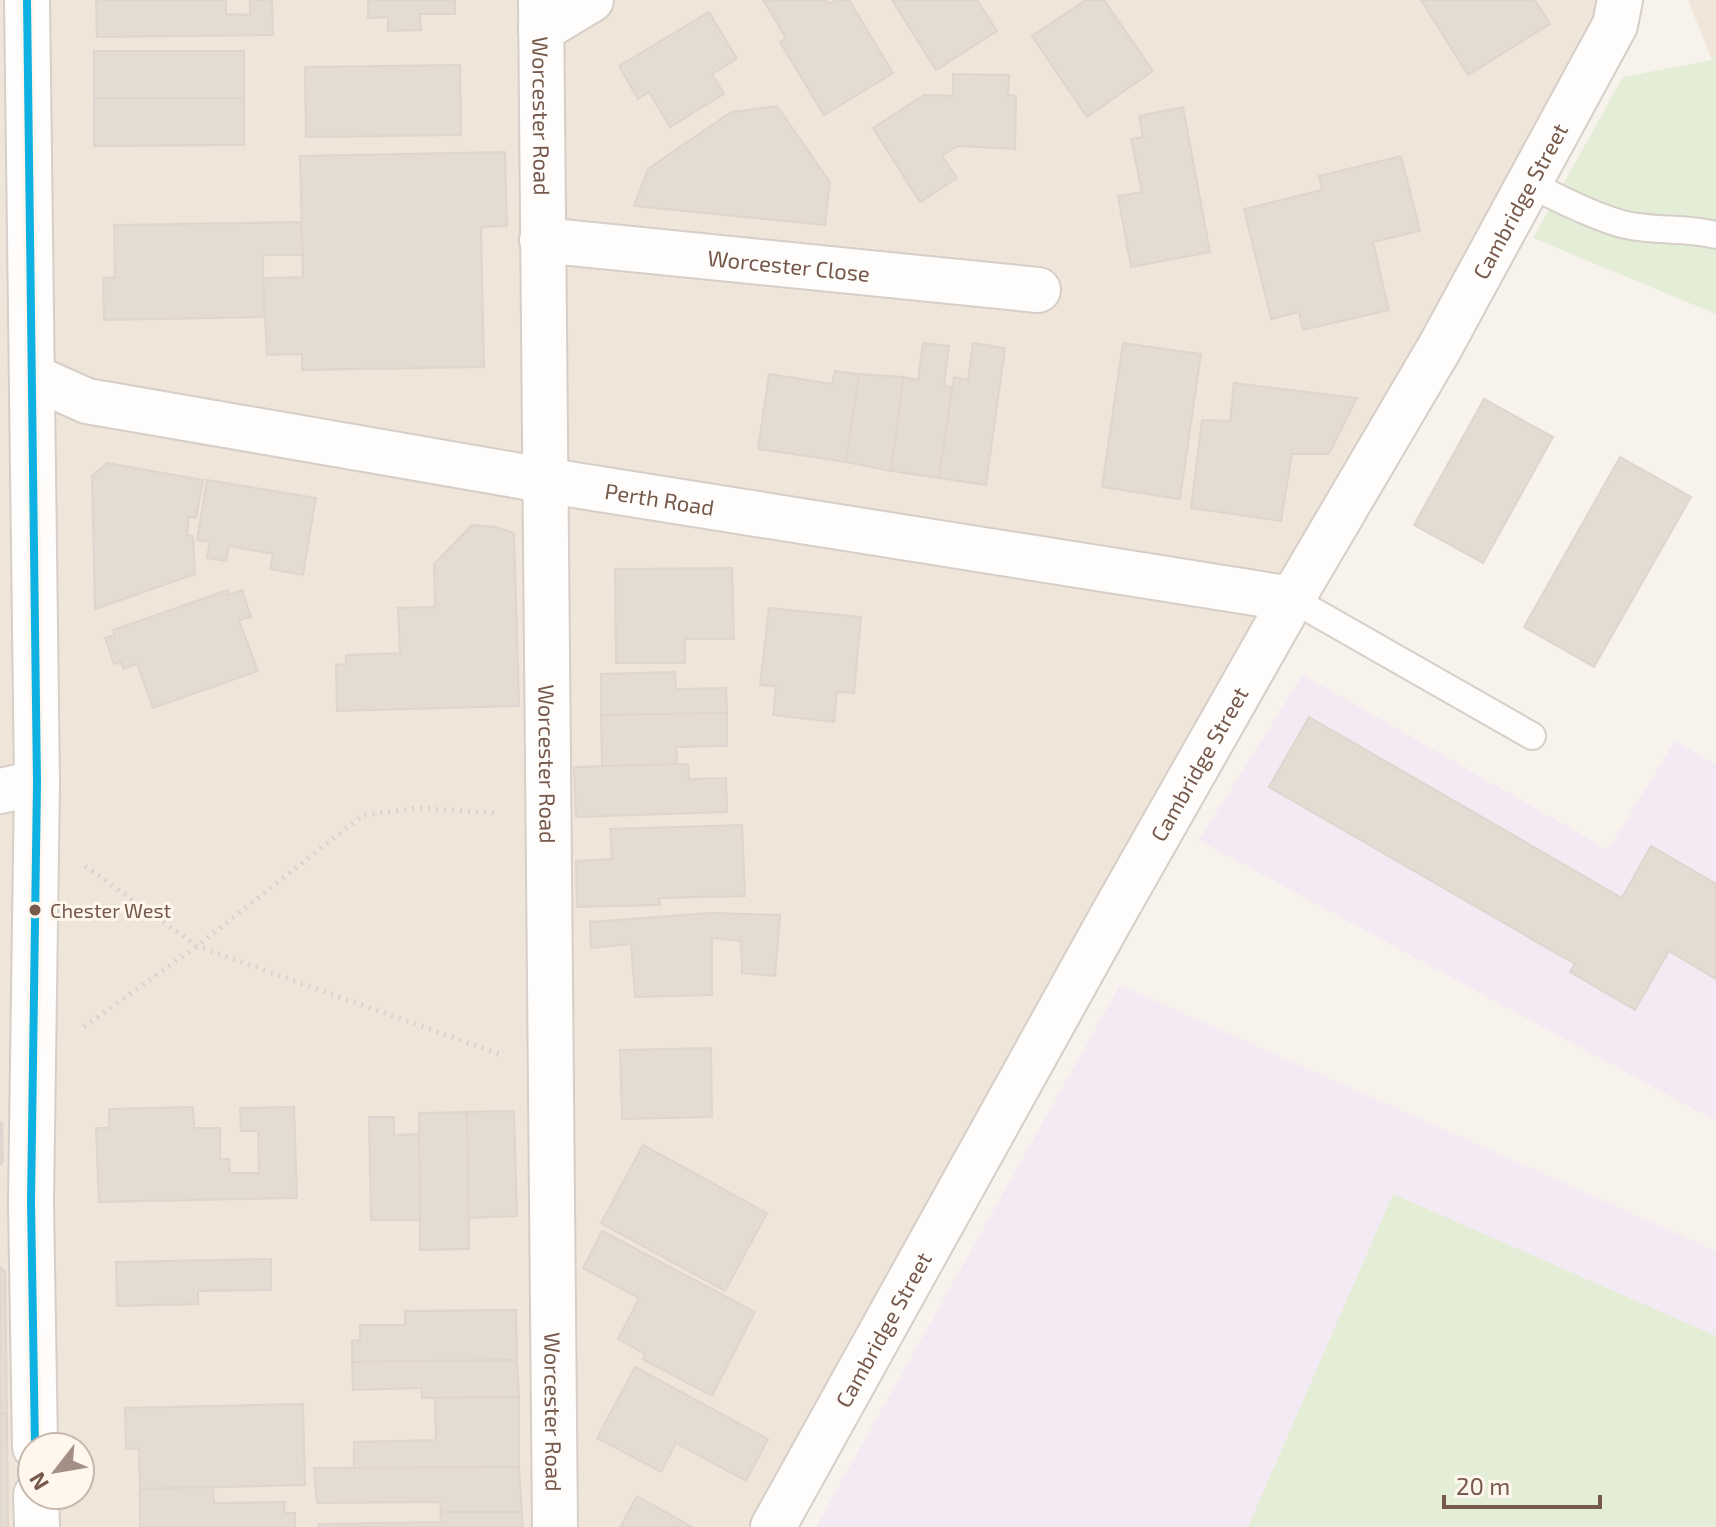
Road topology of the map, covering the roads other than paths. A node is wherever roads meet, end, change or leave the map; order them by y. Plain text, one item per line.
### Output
1 (27, 0) edge
2 (591, 0) edge
3 (1620, 0) edge
4 (541, 15) edge
5 (1529, 184) junction
6 (1716, 235) edge
7 (542, 240) junction
8 (1038, 290) dead end
9 (0, 328) edge
10 (33, 377) junction
11 (543, 480) junction
12 (1292, 599) junction
13 (1532, 736) dead end
14 (18, 787) edge
15 (15, 1205) edge
16 (34, 1431) edge
17 (555, 1527) edge
18 (773, 1527) edge

1 - 10 street
2 - 4 street
3 - 5 street, Cambridge Street
4 - 7 street, Worcester Road
5 - 6 lane
5 - 12 street, Cambridge Street
7 - 8 street, Worcester Close
7 - 11 street, Worcester Road
9 - 10 street
10 - 11 street, Perth Road
10 - 14 street
11 - 12 street, Perth Road
11 - 17 street, Worcester Road
12 - 13 lane
12 - 18 street, Cambridge Street
14 - 15 street
15 - 16 street

